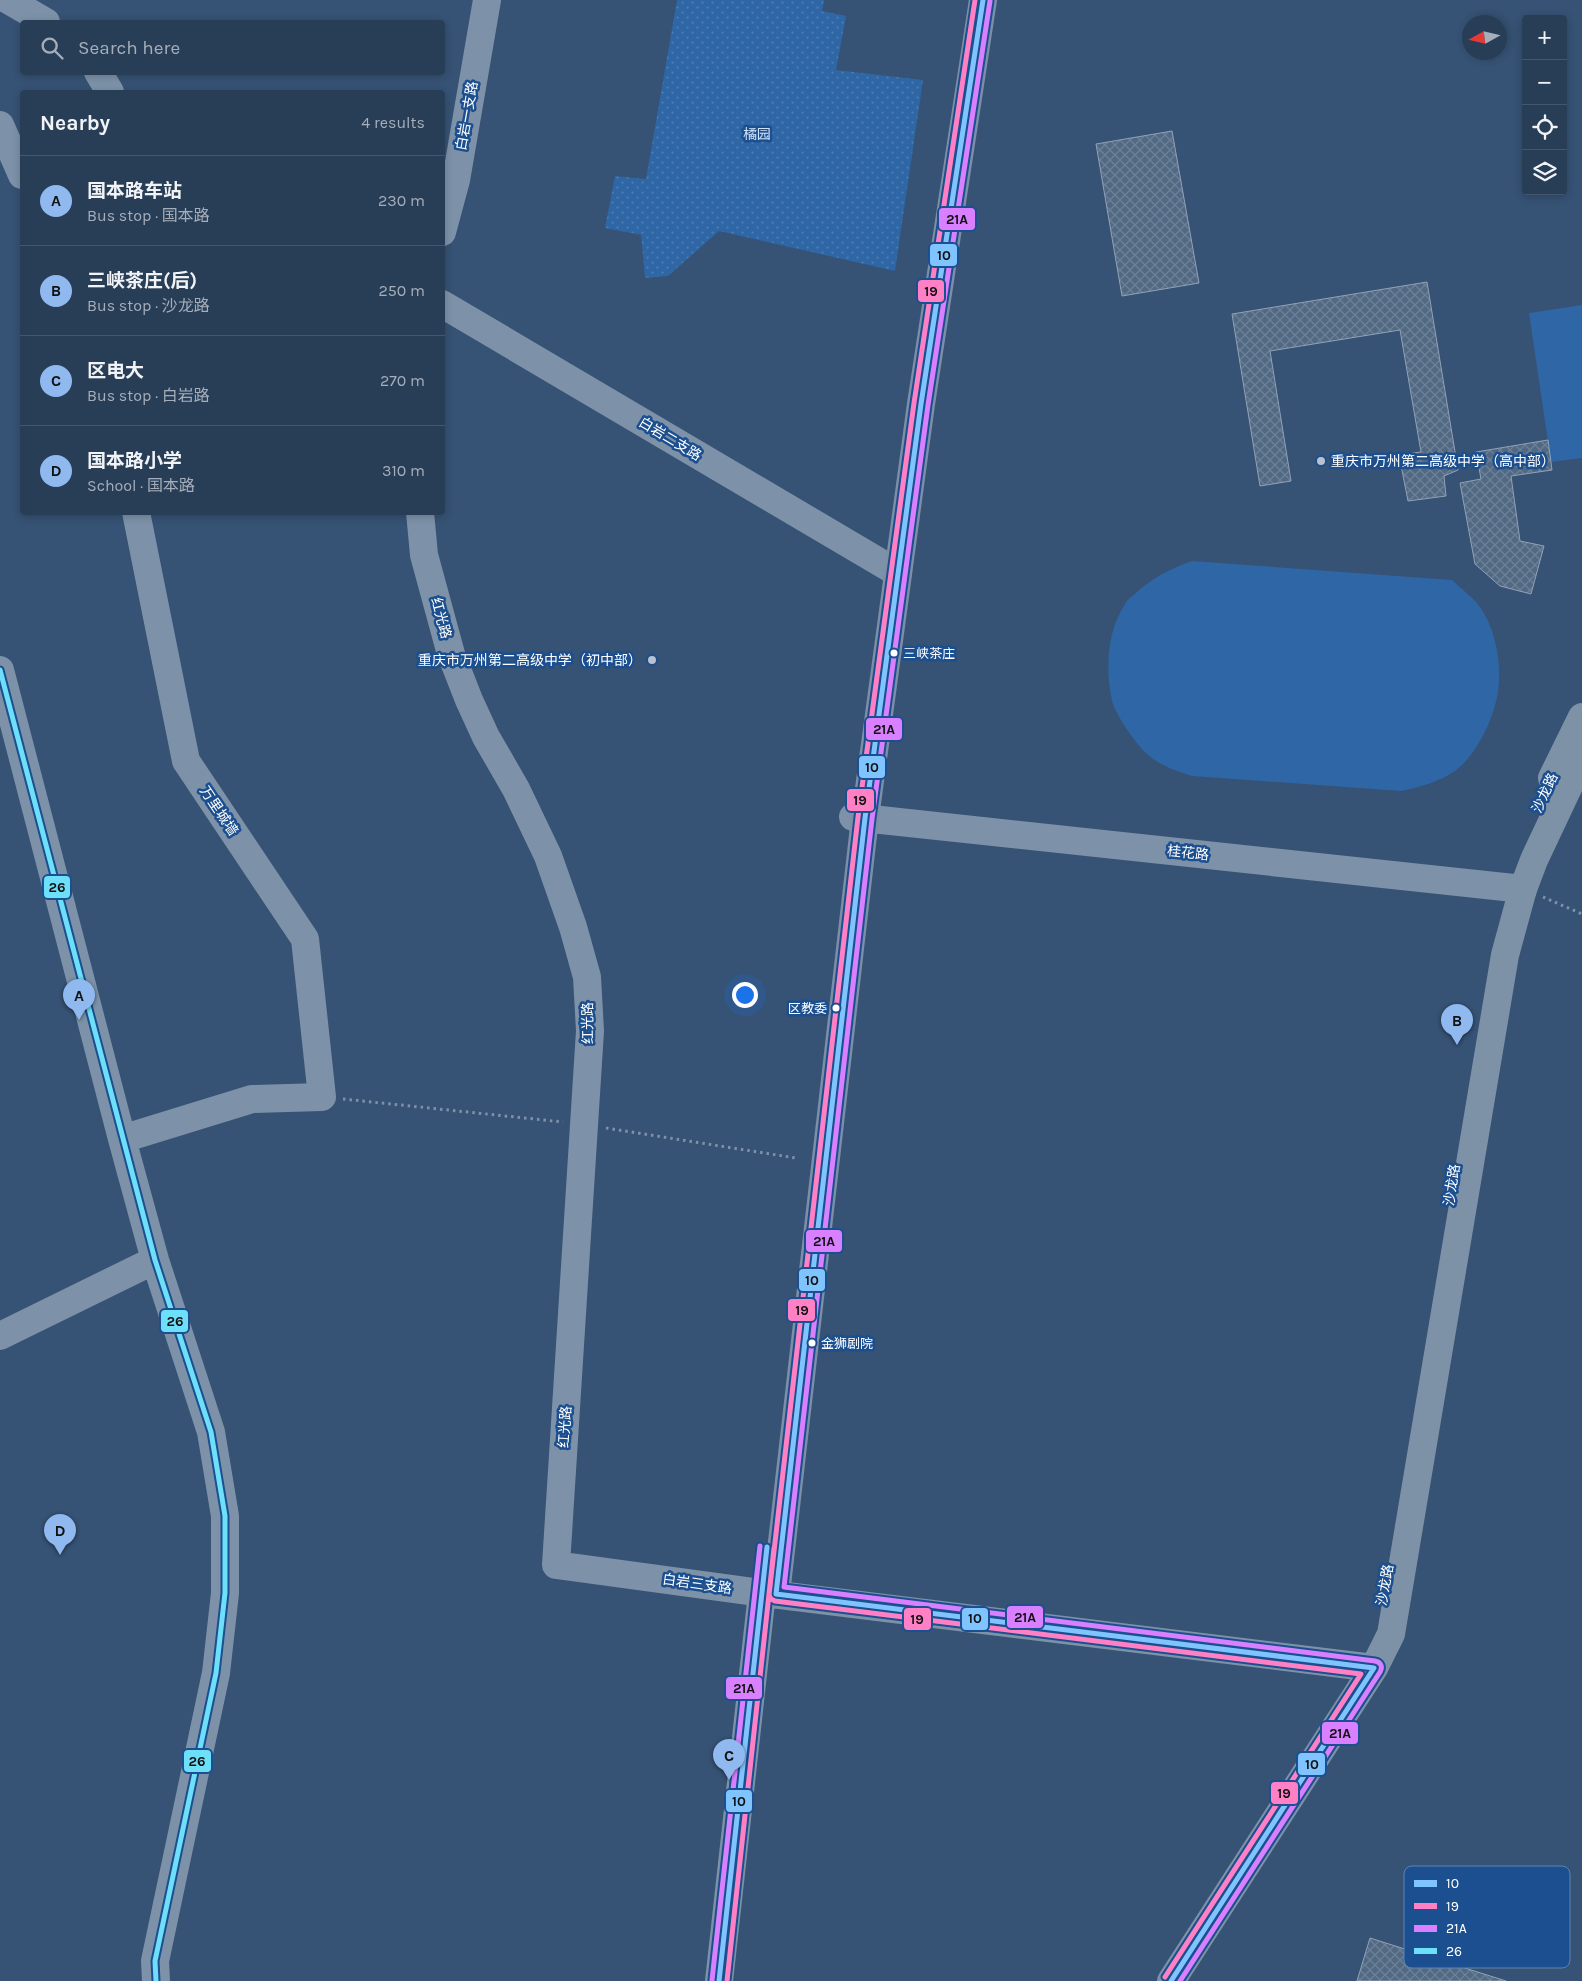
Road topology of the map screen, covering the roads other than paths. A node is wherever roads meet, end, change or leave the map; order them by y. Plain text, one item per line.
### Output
1 (8, 0) edge
2 (487, 0) edge
3 (969, 0) edge
4 (983, 0) edge
5 (43, 20) edge
6 (100, 75) edge
7 (109, 90) edge
8 (0, 125) edge
9 (20, 171) edge
10 (445, 221) edge
11 (445, 306) edge
12 (137, 515) edge
13 (420, 515) edge
14 (892, 570) junction
15 (0, 670) edge
16 (1582, 717) edge
17 (1582, 758) edge
18 (859, 817) junction
19 (1515, 888) junction
20 (122, 1139) junction
21 (155, 1260) junction
22 (0, 1336) edge
23 (556, 1566) joint
24 (769, 1594) junction
25 (1374, 1668) junction
26 (156, 1981) edge
27 (718, 1981) edge
28 (1171, 1981) edge

1 - 5 street
2 - 10 street, 白岩一支路
3 - 14 main road
4 - 14 main road
6 - 7 street
8 - 9 street
11 - 14 street, 白岩二支路
12 - 20 street, 万里城墙
13 - 23 street, 红光路
14 - 18 main road
15 - 20 street
16 - 19 highway, 沙龙路
17 - 19 highway, 沙龙路
18 - 19 street, 桂花路
18 - 24 main road
19 - 25 highway, 沙龙路
20 - 21 street
21 - 22 street
21 - 26 street
23 - 24 street, 白岩三支路
24 - 25 highway, 白岩三支路
24 - 27 highway
25 - 28 highway, 沙龙路

